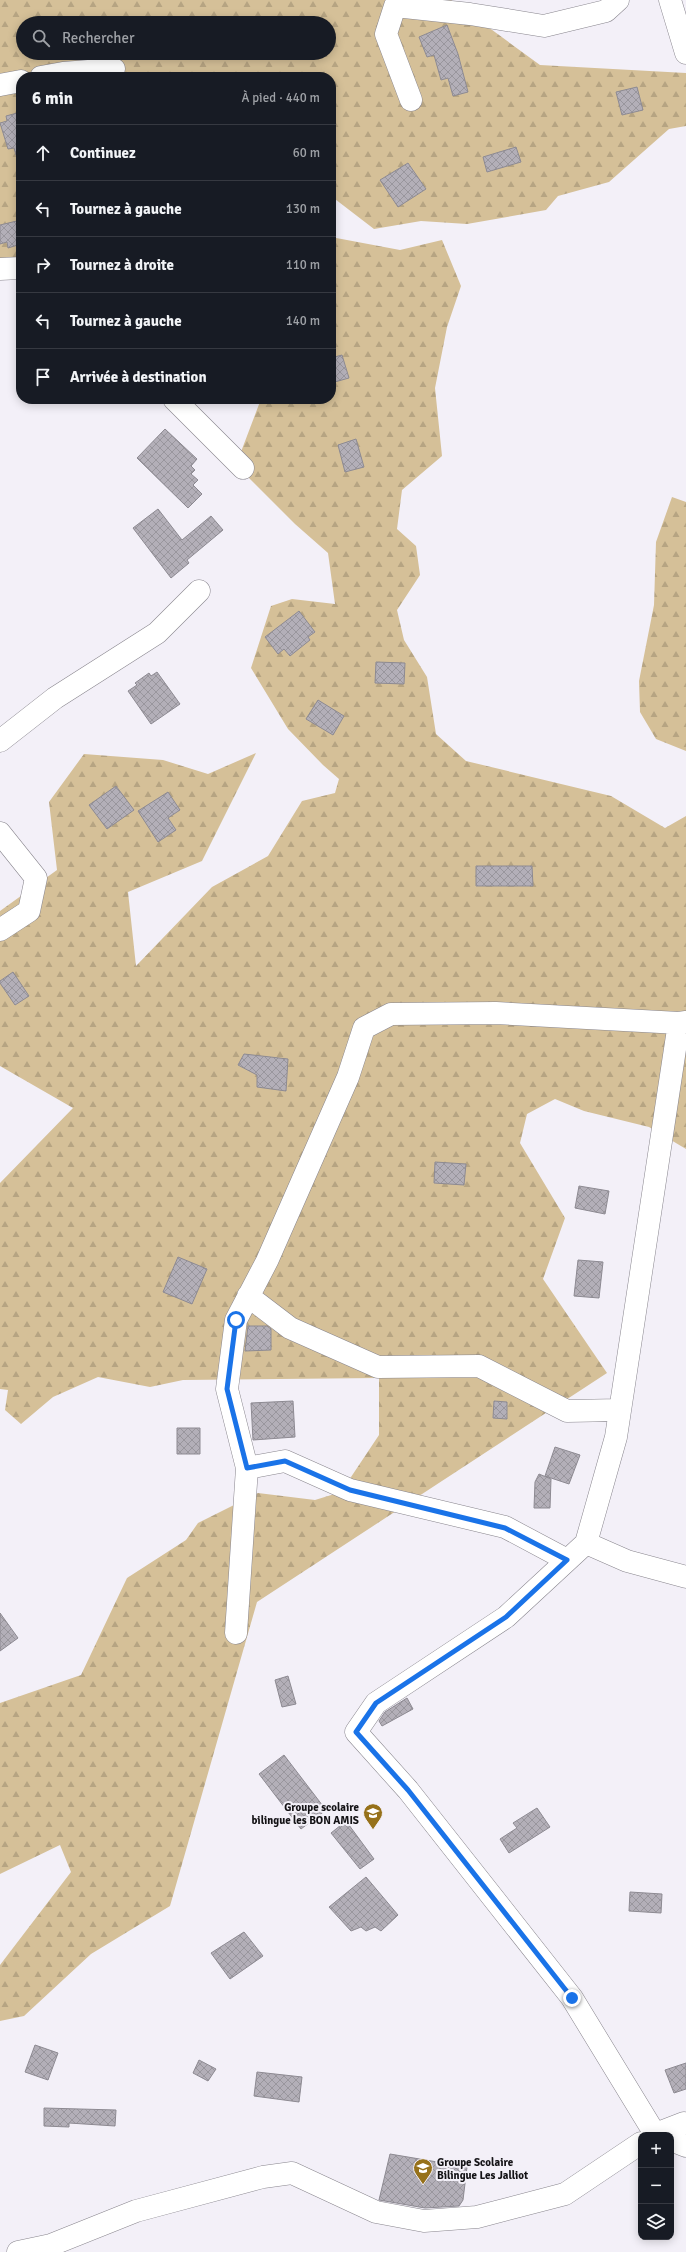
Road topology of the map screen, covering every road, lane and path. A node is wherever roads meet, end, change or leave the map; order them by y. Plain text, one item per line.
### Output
1 (618, 0) edge
2 (676, 4) edge
3 (686, 54) edge
4 (114, 69) dead end
5 (63, 72) edge
6 (16, 82) edge
7 (0, 85) edge
8 (411, 100) dead end
9 (179, 404) edge
10 (243, 468) dead end
11 (199, 591) dead end
12 (0, 741) edge
13 (0, 833) edge
14 (0, 930) edge
15 (683, 1023) edge
16 (248, 1296) junction
17 (620, 1410) junction
18 (247, 1468) junction
19 (586, 1543) junction
20 (567, 1560) junction
21 (686, 1577) edge
22 (236, 1633) dead end
23 (659, 2132) edge
24 (674, 2141) edge
25 (686, 2146) edge
26 (638, 2149) edge
27 (18, 2252) edge

1 - 8 street
2 - 3 street
4 - 5 street
6 - 7 street
9 - 10 street
11 - 12 street
13 - 14 street
15 - 16 street
15 - 17 street
16 - 17 street
16 - 18 street
17 - 19 street
18 - 20 street
18 - 22 street
19 - 20 street
19 - 21 street
20 - 23 street
24 - 25 street
26 - 27 street

